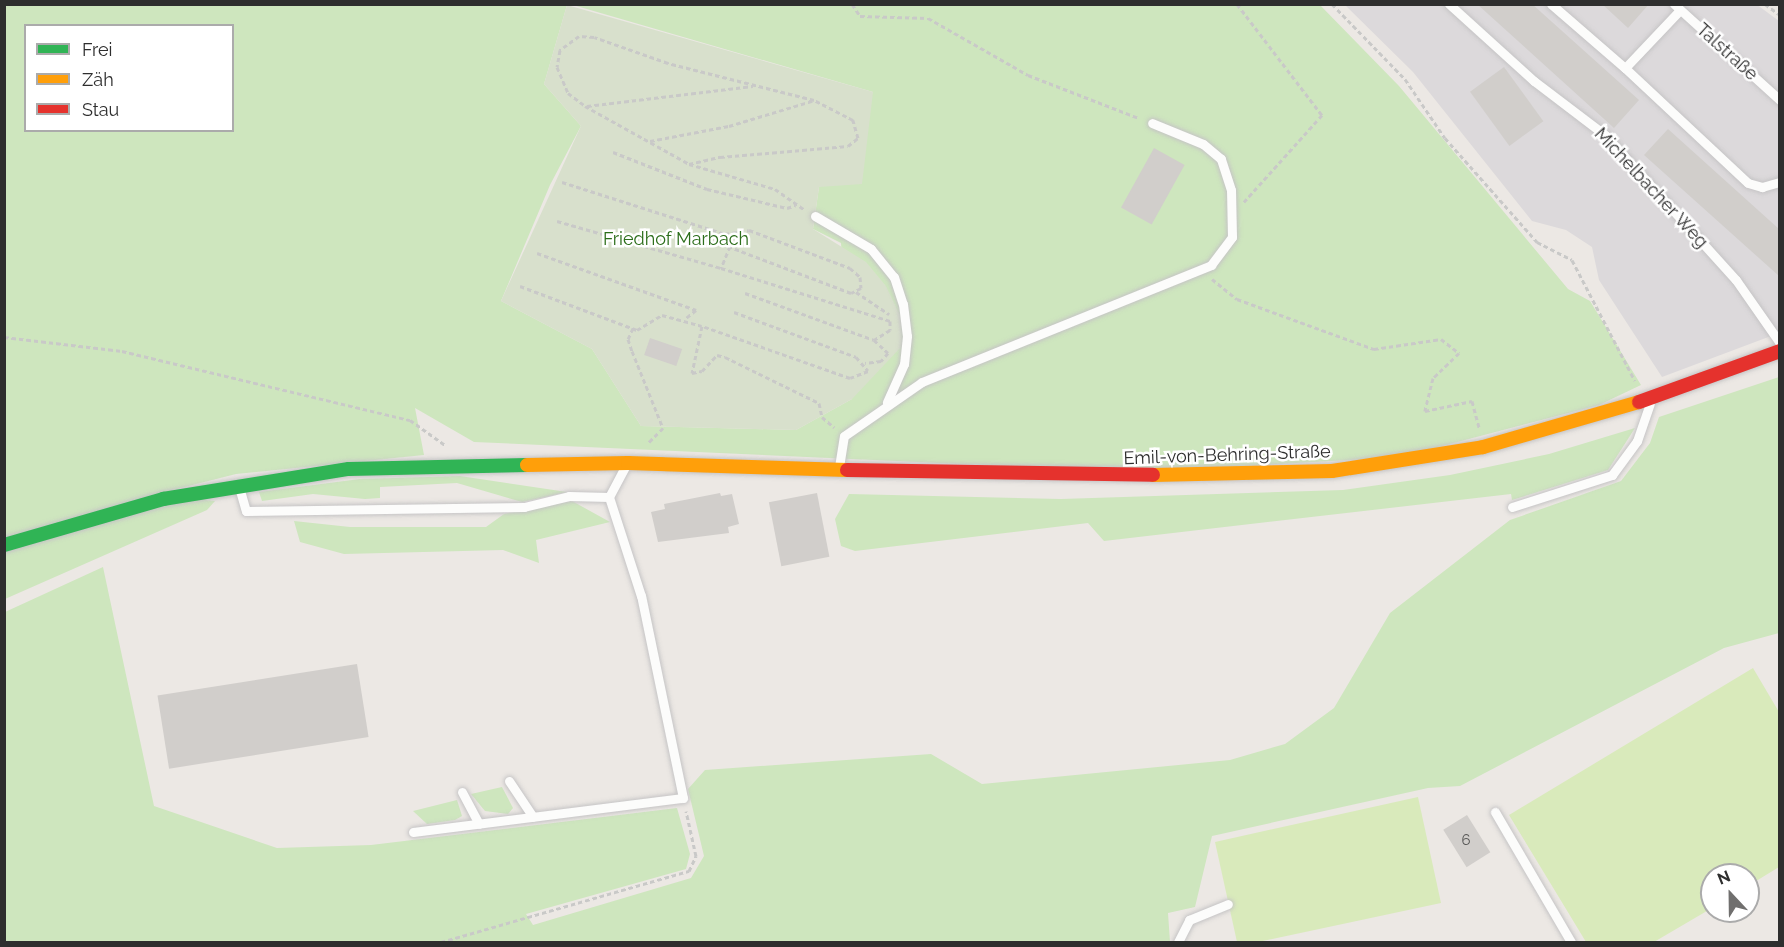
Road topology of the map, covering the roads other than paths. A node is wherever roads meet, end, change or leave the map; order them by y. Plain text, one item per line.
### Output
1 (1449, 4) edge
2 (1551, 4) edge
3 (1677, 7) edge
4 (1625, 68) junction
5 (1779, 100) edge
6 (1152, 123) road end
7 (1779, 182) edge
8 (814, 216) road end
9 (1779, 343) edge
10 (1779, 351) edge
11 (1648, 400) junction
12 (886, 402) junction
13 (628, 463) junction
14 (839, 472) junction
15 (238, 485) junction
16 (609, 497) junction
17 (1512, 507) dead end
18 (4, 545) edge
19 (510, 781) dead end
20 (462, 792) dead end
21 (1495, 812) dead end
22 (533, 817) junction
23 (479, 824) junction
24 (413, 832) dead end
25 (1228, 904) dead end
26 (1178, 942) edge
27 (1571, 942) edge

1 - 9 lane, Michelbacher Weg
2 - 4 lane
3 - 4 lane
3 - 5 lane, Talstraße
4 - 7 lane
6 - 12 lane
8 - 12 lane
10 - 11 main road, Emil-von-Behring-Straße
11 - 14 main road, Emil-von-Behring-Straße
11 - 17 lane
12 - 14 lane
13 - 14 main road, Emil-von-Behring-Straße
13 - 15 main road, Emil-von-Behring-Straße
13 - 16 lane
15 - 16 lane
15 - 18 main road, Emil-von-Behring-Straße
16 - 22 lane
19 - 22 lane
20 - 23 lane
21 - 27 lane
22 - 23 lane
23 - 24 lane
25 - 26 lane

